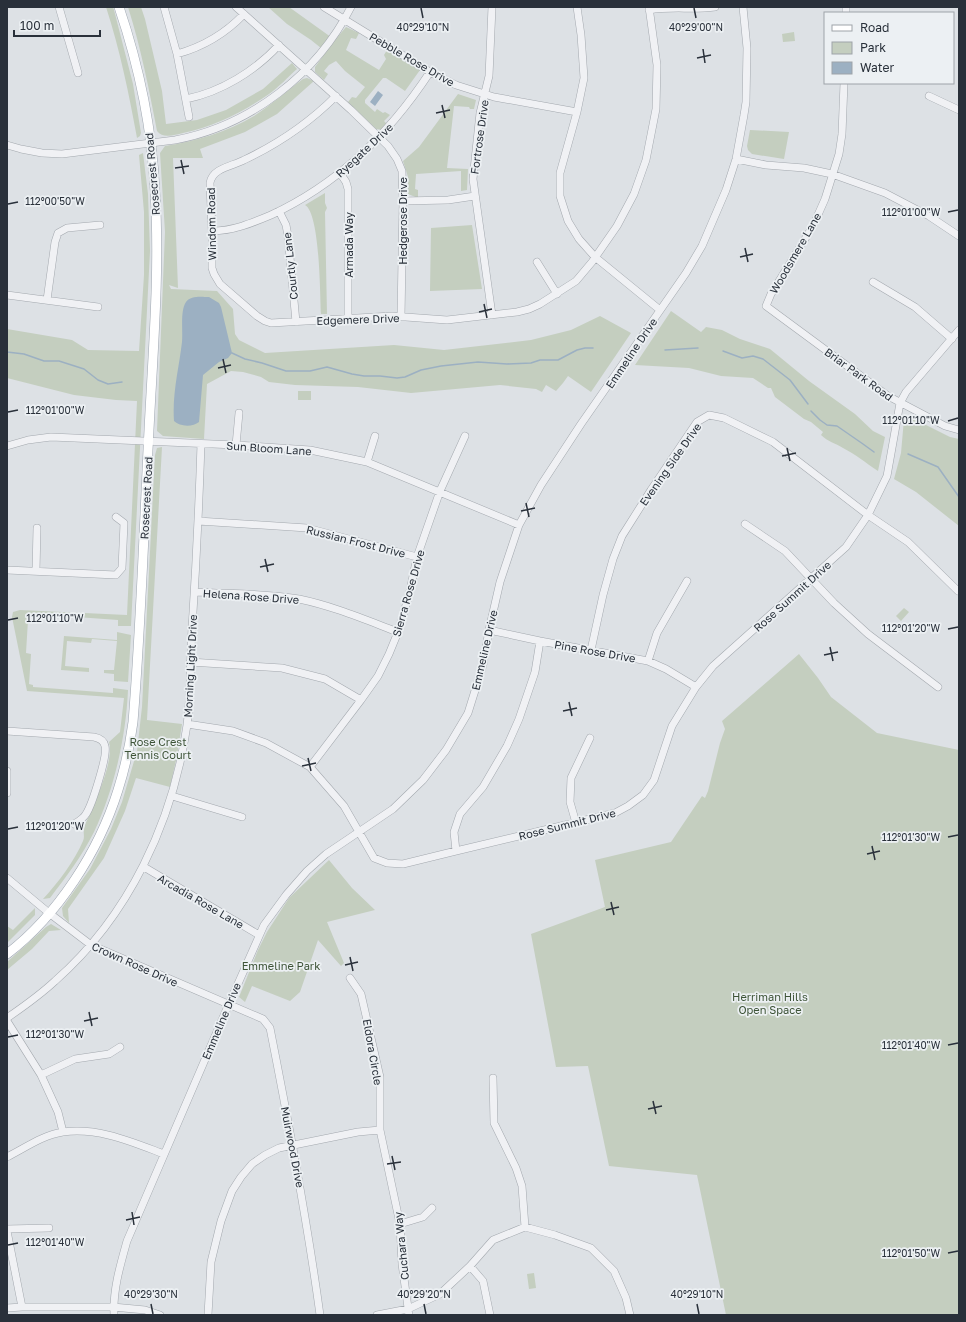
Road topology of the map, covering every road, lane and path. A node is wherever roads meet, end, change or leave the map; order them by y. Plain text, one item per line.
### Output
1 (58, 7) edge
2 (119, 7) edge
3 (165, 7) edge
4 (236, 7) edge
5 (324, 7) edge
6 (351, 7) edge
7 (492, 7) edge
8 (577, 7) edge
9 (715, 7) edge
10 (743, 7) edge
11 (649, 9) edge
12 (244, 14) junction
13 (344, 20) junction
14 (279, 45) junction
15 (177, 54) junction
16 (306, 69) junction
17 (430, 72) junction
18 (78, 73) dead end
19 (844, 84) edge
20 (485, 95) junction
21 (336, 96) junction
22 (929, 96) dead end
23 (186, 99) junction
24 (959, 110) edge
25 (577, 112) junction
26 (189, 116) dead end
27 (379, 138) junction
28 (150, 143) junction
29 (7, 145) edge
30 (736, 159) junction
31 (340, 173) junction
32 (832, 174) junction
33 (475, 196) junction
34 (403, 201) junction
35 (279, 211) junction
36 (100, 225) dead end
37 (212, 231) junction
38 (959, 236) edge
39 (595, 257) junction
40 (537, 262) dead end
41 (215, 276) joint
42 (873, 282) dead end
43 (557, 294) junction
44 (7, 295) edge
45 (46, 300) junction
46 (766, 306) joint
47 (98, 307) dead end
48 (660, 310) junction
49 (492, 315) junction
50 (401, 317) junction
51 (348, 319) junction
52 (296, 322) junction
53 (959, 330) edge
54 (952, 339) junction
55 (900, 403) junction
56 (239, 414) dead end
57 (959, 430) edge
58 (375, 436) dead end
59 (465, 436) dead end
60 (148, 441) junction
61 (202, 444) junction
62 (236, 445) junction
63 (7, 446) edge
64 (367, 462) junction
65 (440, 491) junction
66 (868, 515) junction
67 (116, 517) dead end
68 (198, 521) junction
69 (519, 524) junction
70 (745, 524) dead end
71 (37, 528) dead end
72 (417, 557) junction
73 (7, 570) edge
74 (36, 572) junction
75 (812, 579) junction
76 (687, 581) dead end
77 (958, 591) edge
78 (194, 592) junction
79 (489, 630) junction
80 (398, 632) junction
81 (540, 641) junction
82 (591, 650) junction
83 (648, 661) junction
84 (190, 662) junction
85 (696, 687) junction
86 (938, 687) dead end
87 (361, 700) junction
88 (187, 724) junction
89 (7, 732) edge
90 (590, 738) dead end
91 (310, 767) junction
92 (7, 771) edge
93 (7, 793) edge
94 (172, 796) junction
95 (242, 817) dead end
96 (576, 823) junction
97 (74, 824) dead end
98 (359, 833) junction
99 (456, 851) junction
100 (144, 867) junction
101 (7, 878) edge
102 (48, 914) junction
103 (259, 935) junction
104 (91, 945) junction
105 (7, 954) edge
106 (350, 978) dead end
107 (228, 1005) junction
108 (7, 1020) edge
109 (120, 1047) dead end
110 (42, 1075) junction
111 (494, 1078) dead end
112 (380, 1130) junction
113 (63, 1132) junction
114 (293, 1145) junction
115 (164, 1154) junction
116 (7, 1157) edge
117 (432, 1208) dead end
118 (400, 1224) junction
119 (525, 1227) junction
120 (49, 1228) dead end
121 (7, 1230) edge
122 (470, 1266) junction
123 (22, 1307) junction
124 (113, 1307) junction
125 (7, 1308) edge
126 (409, 1312) edge
127 (114, 1315) edge
128 (160, 1315) edge
129 (208, 1315) edge
130 (320, 1315) edge
131 (377, 1315) edge
132 (490, 1315) edge
133 (630, 1315) edge

1 - 18 street
2 - 28 main road, Rosecrest Road
3 - 15 street
4 - 12 street, Hedgerose Drive
5 - 13 street, Pebble Rose Drive
6 - 13 street
7 - 20 street, Fortrose Drive
8 - 25 street
9 - 11 street
10 - 30 street, Emmeline Drive
11 - 39 street, Edgemere Drive
12 - 14 street, Hedgerose Drive
12 - 15 street
13 - 16 street
13 - 17 street, Pebble Rose Drive
14 - 16 street, Hedgerose Drive
14 - 23 street
15 - 23 street
16 - 21 street, Hedgerose Drive
16 - 28 street
17 - 20 street, Pebble Rose Drive
17 - 27 street, Ryegate Drive
19 - 32 street, Woodsmere Lane
20 - 25 street, Pebble Rose Drive
20 - 33 street, Fortrose Drive
21 - 27 street, Hedgerose Drive
21 - 37 street, Windom Road
22 - 24 street
23 - 26 street
25 - 39 street
27 - 31 street, Ryegate Drive
27 - 34 street, Hedgerose Drive
28 - 29 street
28 - 60 main road, Rosecrest Road
30 - 32 street
30 - 48 street, Emmeline Drive
31 - 35 street, Ryegate Drive
31 - 51 street, Armada Way
32 - 38 street
32 - 46 street, Woodsmere Lane
33 - 34 street
33 - 49 street, Fortrose Drive
34 - 50 street, Hedgerose Drive
35 - 37 street, Ryegate Drive
35 - 52 street, Courtly Lane
36 - 45 street
37 - 41 street, Windom Road
39 - 43 street, Edgemere Drive
39 - 48 street
40 - 43 street
41 - 52 street, Edgemere Drive
42 - 54 street
43 - 49 street, Edgemere Drive
44 - 45 street
45 - 47 street
46 - 55 street, Briar Park Road
48 - 69 street, Emmeline Drive
49 - 50 street, Edgemere Drive
50 - 51 street, Edgemere Drive
51 - 52 street, Edgemere Drive
53 - 54 street, Rose Summit Drive
54 - 55 street, Rose Summit Drive
55 - 57 street, Briar Park Road
55 - 66 street, Rose Summit Drive
56 - 62 street
58 - 64 street
59 - 65 street, Sierra Rose Drive
60 - 61 street, Sun Bloom Lane
60 - 63 street, Sun Bloom Lane
60 - 102 main road, Rosecrest Road
61 - 62 street, Sun Bloom Lane
61 - 68 street, Morning Light Drive
62 - 64 street, Sun Bloom Lane
64 - 65 street, Sun Bloom Lane
65 - 69 street, Sun Bloom Lane
65 - 72 street, Sierra Rose Drive
66 - 75 street, Rose Summit Drive
66 - 77 street, Evening Side Drive
66 - 82 street, Evening Side Drive
67 - 74 street
68 - 72 street, Russian Frost Drive
68 - 78 street, Morning Light Drive
69 - 79 street, Emmeline Drive
70 - 75 street
71 - 74 street
72 - 80 street, Sierra Rose Drive
73 - 74 street
75 - 85 street, Rose Summit Drive
75 - 86 street
76 - 83 street
78 - 80 street, Helena Rose Drive
78 - 84 street, Morning Light Drive
79 - 81 street, Pine Rose Drive
79 - 98 street, Emmeline Drive
80 - 87 street, Sierra Rose Drive
81 - 82 street, Pine Rose Drive
81 - 99 street
82 - 83 street, Pine Rose Drive
83 - 85 street, Pine Rose Drive
84 - 87 street
84 - 88 street, Morning Light Drive
85 - 96 street, Rose Summit Drive
87 - 91 street, Sierra Rose Drive
88 - 91 street, Rose Summit Drive
88 - 94 street, Morning Light Drive
89 - 97 street
90 - 96 street
91 - 98 street, Rose Summit Drive
92 - 93 street
94 - 95 street
94 - 100 street, Morning Light Drive
96 - 99 street, Rose Summit Drive
98 - 99 street, Rose Summit Drive
98 - 103 street, Emmeline Drive
100 - 103 street, Arcadia Rose Lane
100 - 104 street, Morning Light Drive
101 - 102 street, Crown Rose Drive
102 - 104 street, Crown Rose Drive
102 - 105 main road, Rosecrest Road
103 - 107 street, Emmeline Drive
104 - 107 street, Crown Rose Drive
104 - 108 street, Morning Light Drive
106 - 112 street, Eldora Circle
107 - 114 street, Muirwood Drive
107 - 115 street, Emmeline Drive
108 - 110 street, Morning Light Drive
109 - 110 street
110 - 113 street, Morning Light Drive
111 - 119 street
112 - 114 street
112 - 118 street, Cuchara Way
113 - 115 street
113 - 116 street
114 - 129 street
114 - 130 street, Muirwood Drive
115 - 124 street, Emmeline Drive
117 - 118 street
118 - 126 street, Cuchara Way
119 - 122 street
119 - 133 street
120 - 121 street
121 - 123 street
122 - 126 street
122 - 132 street
123 - 124 street
123 - 125 street
124 - 127 street, Emmeline Drive
124 - 128 street
126 - 131 street

